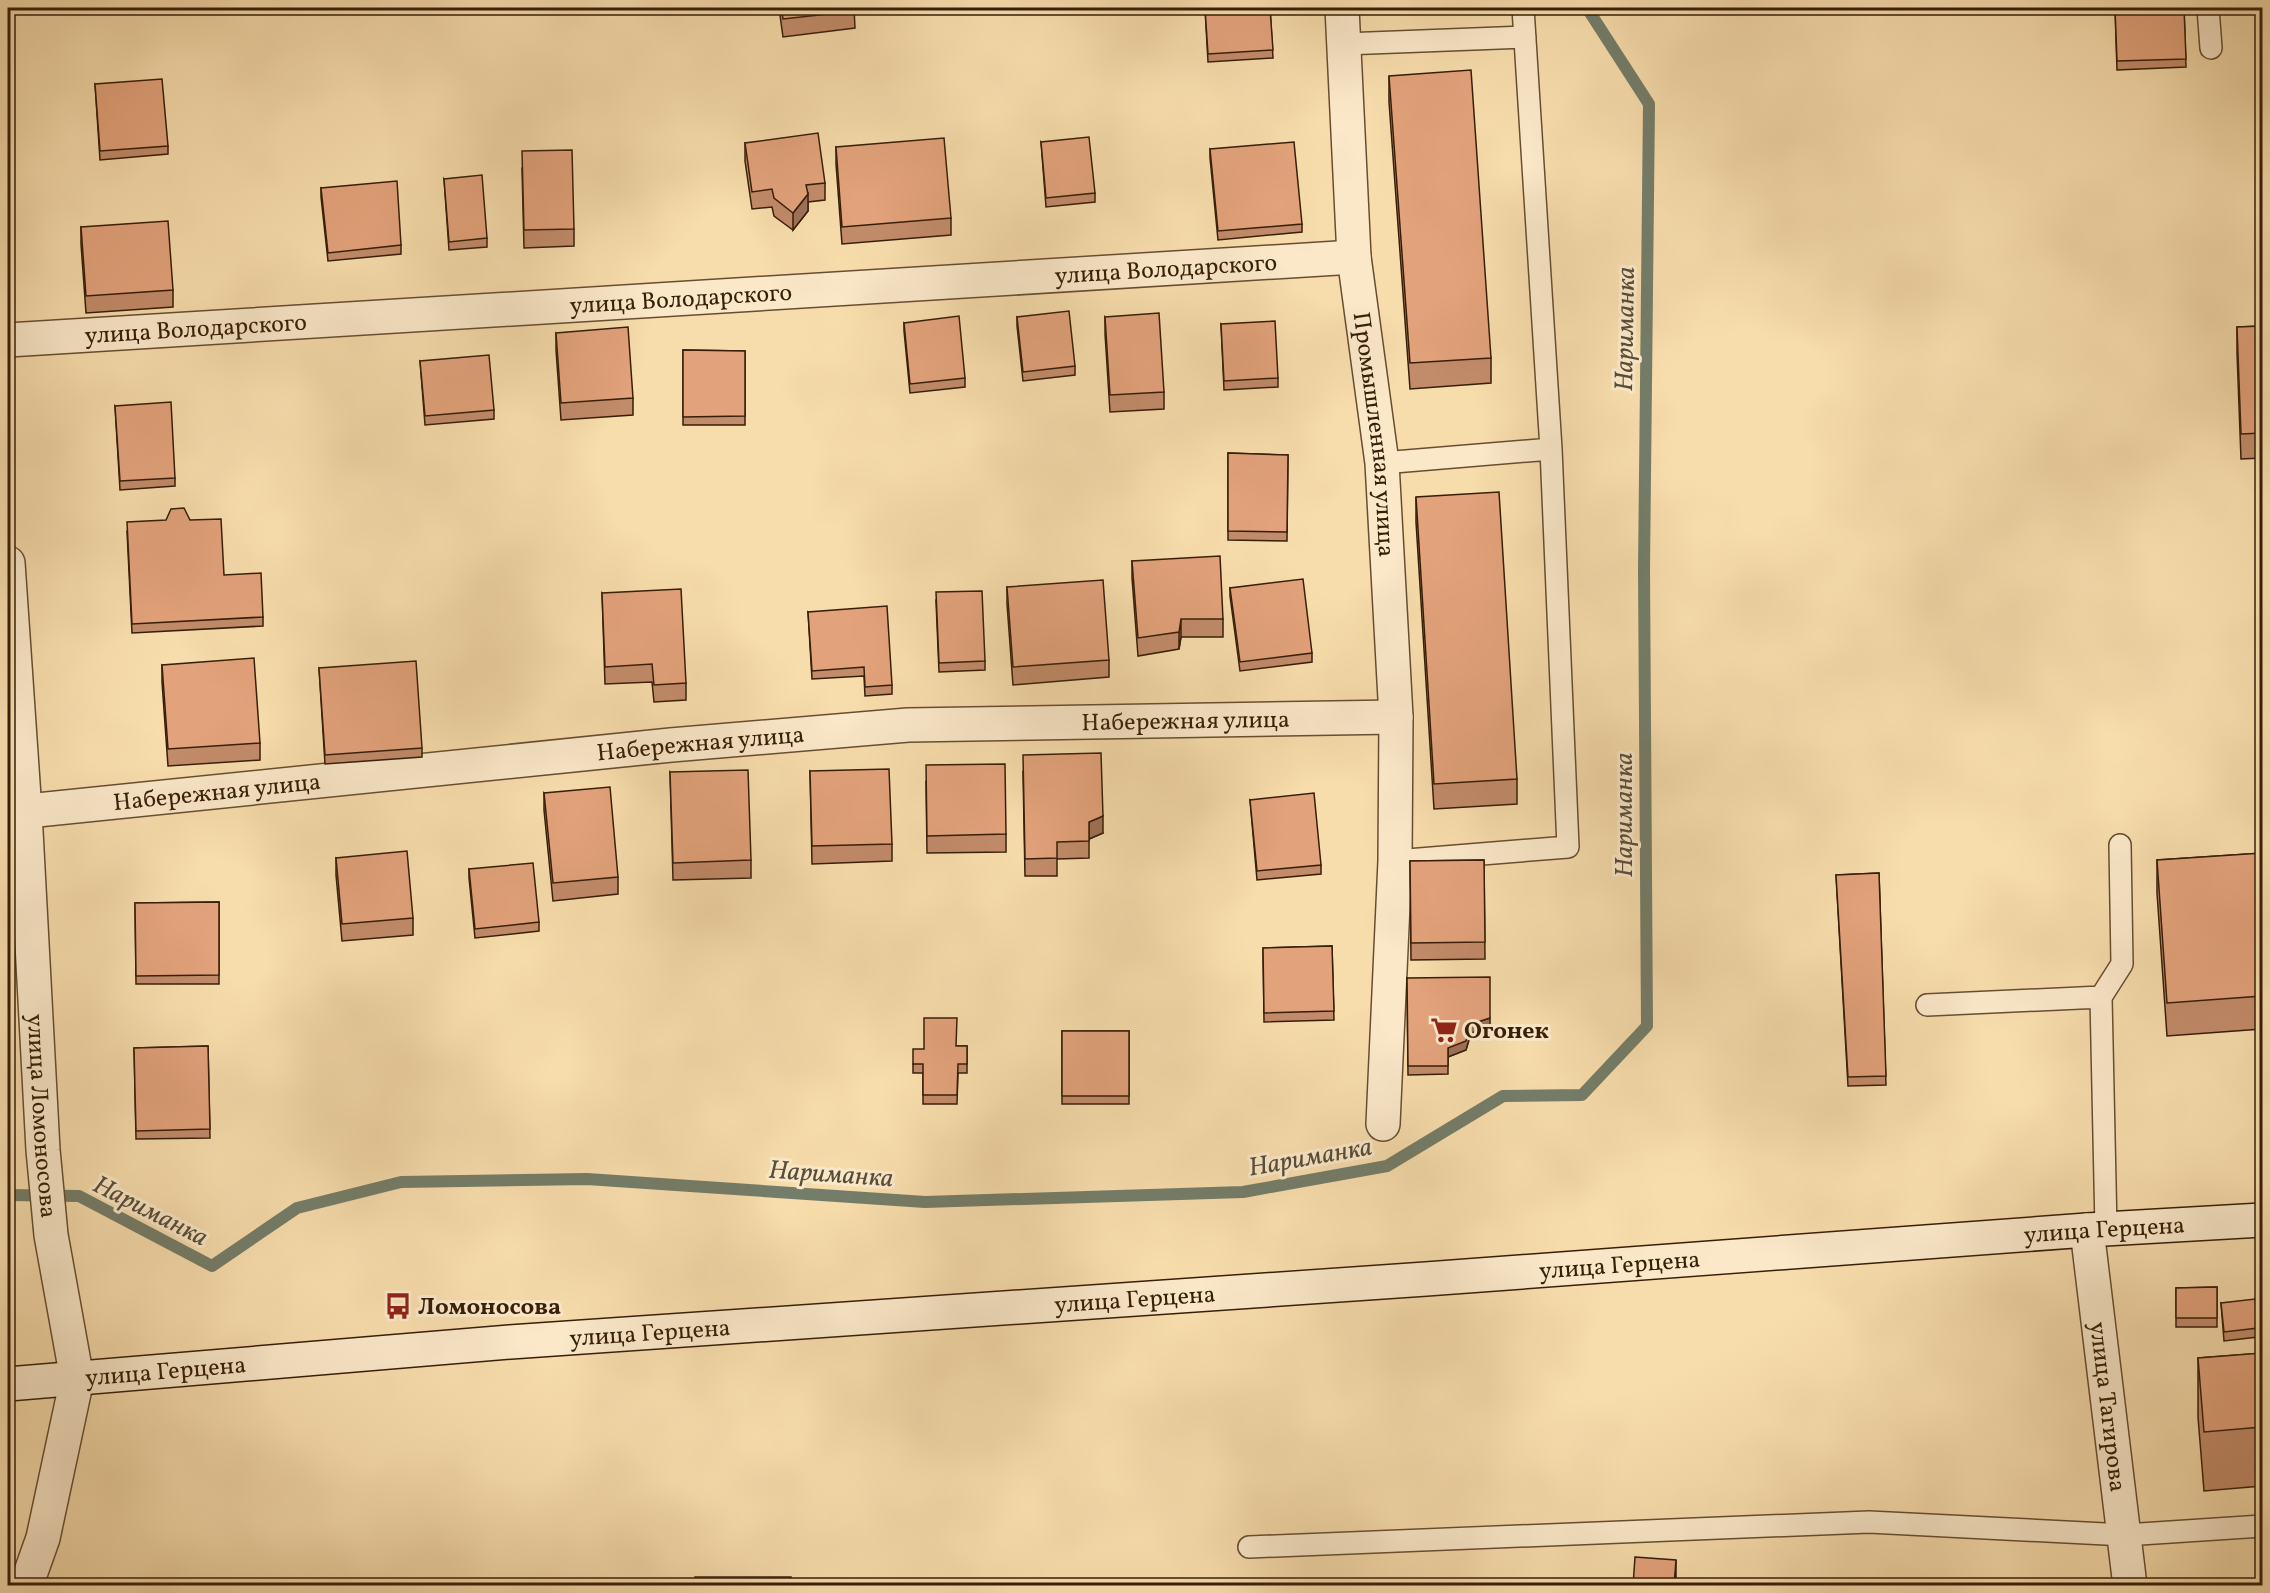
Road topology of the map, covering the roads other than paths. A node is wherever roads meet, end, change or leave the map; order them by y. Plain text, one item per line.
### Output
1 (1342, 8) edge
2 (1523, 8) edge
3 (2208, 8) edge
4 (1525, 37) junction
5 (1344, 44) junction
6 (2211, 48) dead end
7 (1354, 257) junction
8 (8, 340) edge
9 (1551, 448) junction
10 (1382, 463) junction
11 (8, 563) edge
12 (1396, 717) junction
13 (16, 813) edge
14 (2120, 845) dead end
15 (1395, 861) junction
16 (2101, 998) junction
17 (1927, 1005) dead end
18 (1383, 1124) dead end
19 (2262, 1220) edge
20 (2097, 1229) junction
21 (77, 1379) junction
22 (8, 1384) edge
23 (2262, 1526) edge
24 (2125, 1535) junction
25 (1250, 1547) dead end
26 (26, 1586) edge
27 (2130, 1586) edge

1 - 5 street, Промышленная улица
2 - 4 lane
3 - 6 lane
4 - 5 lane
4 - 9 lane
5 - 7 street, Промышленная улица
7 - 8 street, улица Володарского
7 - 10 street, Промышленная улица
9 - 10 lane
9 - 15 lane
10 - 12 street, Промышленная улица
11 - 13 street, улица Ломоносова
12 - 13 street, Набережная улица
12 - 15 street, Промышленная улица
13 - 21 street, улица Ломоносова
14 - 16 lane
15 - 18 street, Промышленная улица
16 - 17 lane
16 - 20 lane
19 - 20 street, улица Герцена
20 - 21 street, улица Герцена
20 - 24 street, улица Тагирова
21 - 22 street, улица Герцена
21 - 26 street
23 - 24 lane
24 - 25 lane
24 - 27 street, улица Тагирова

